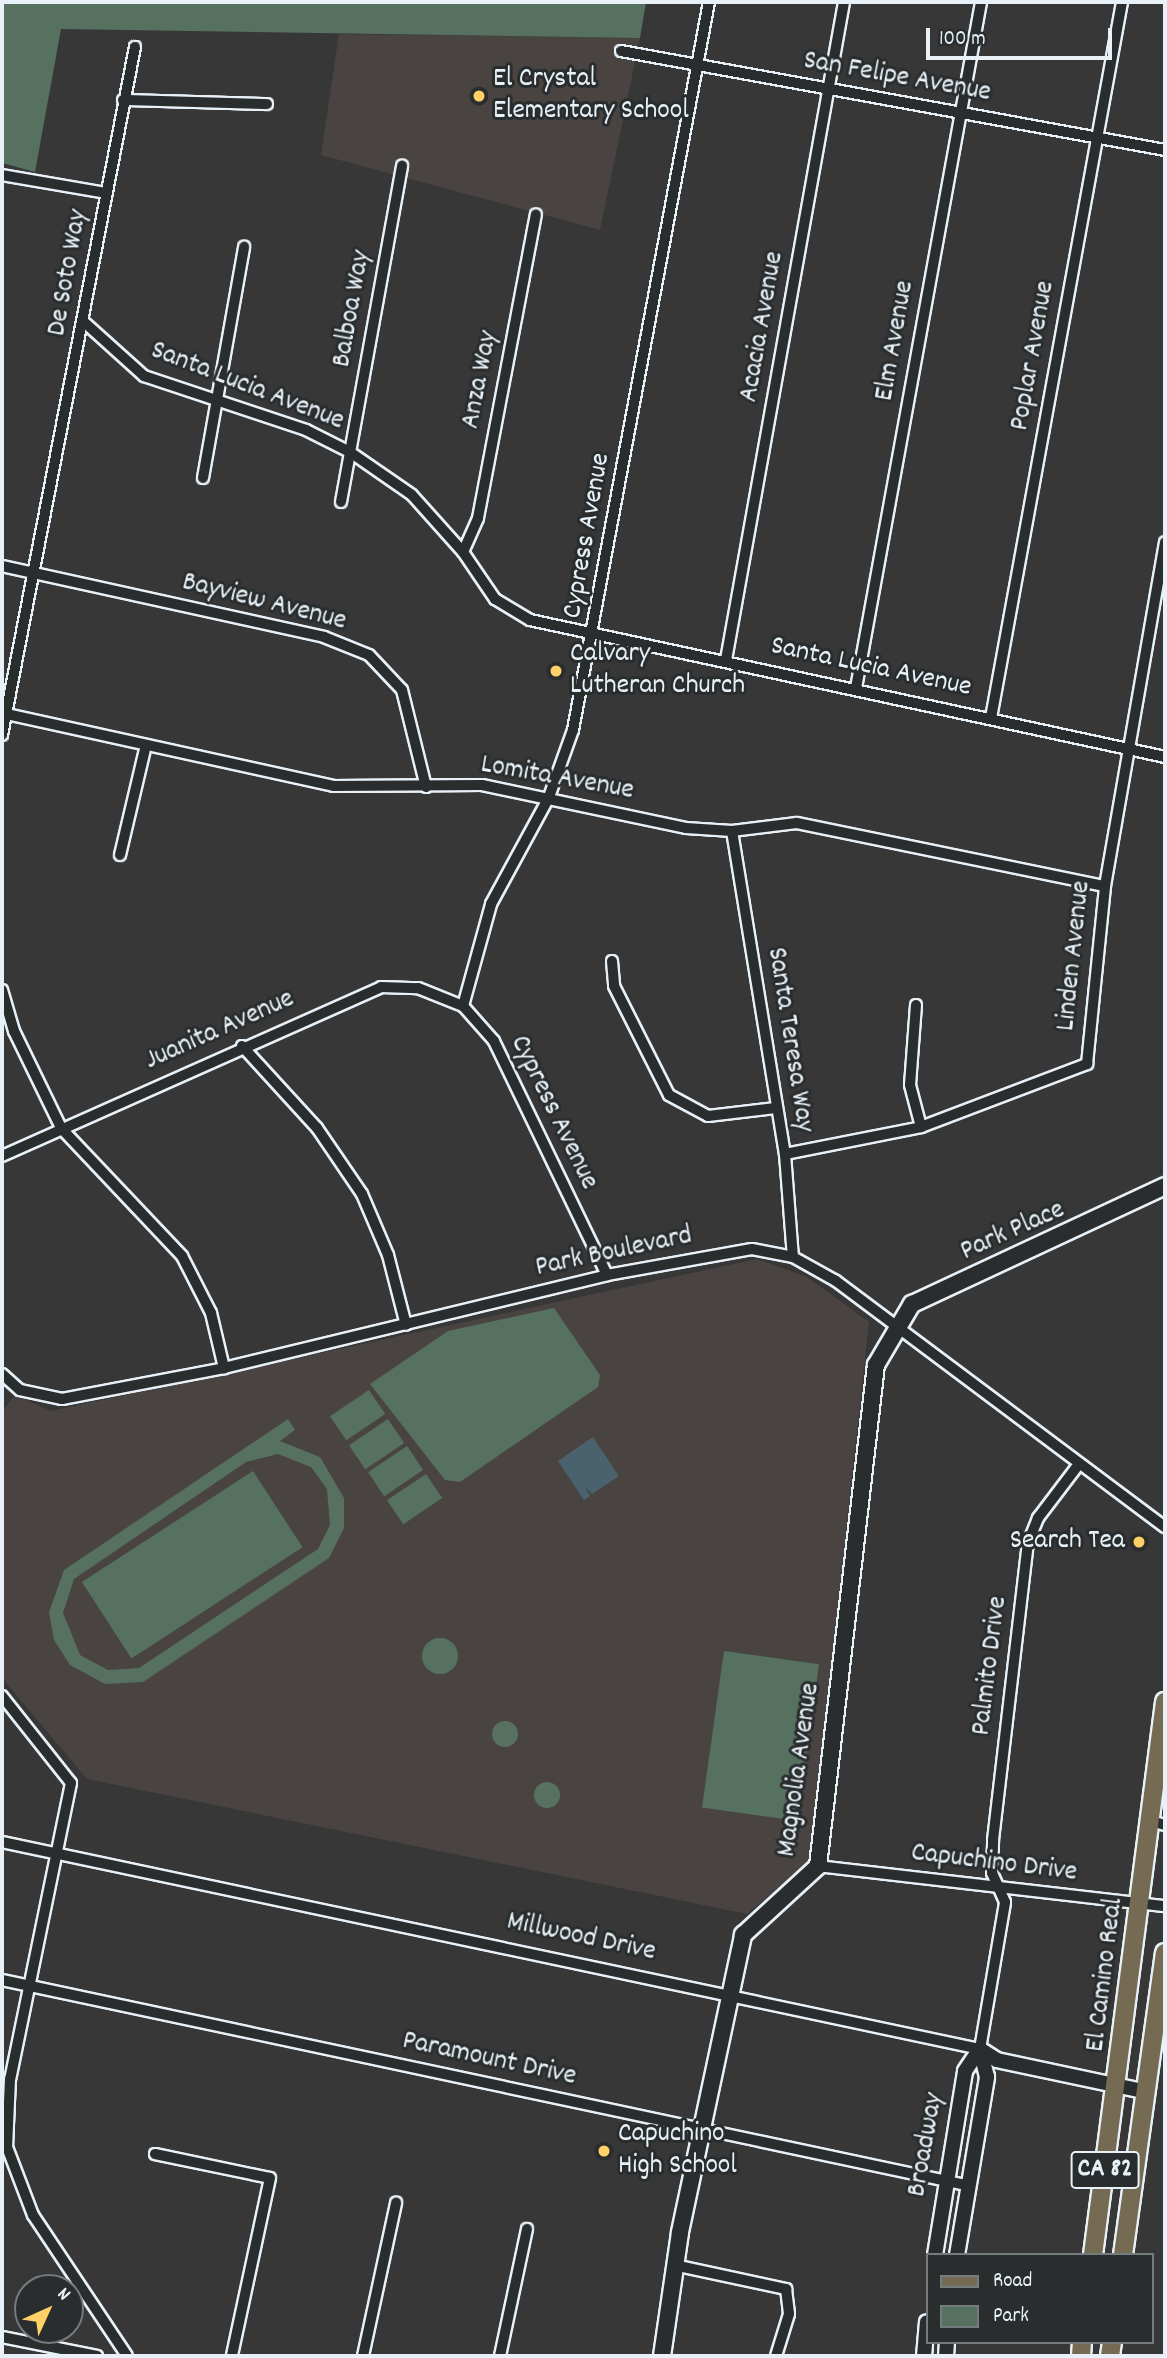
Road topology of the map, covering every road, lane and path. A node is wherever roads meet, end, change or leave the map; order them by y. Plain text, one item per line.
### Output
1 (709, 2) edge
2 (845, 2) edge
3 (981, 2) edge
4 (1122, 2) edge
5 (135, 47) dead end
6 (621, 51) dead end
7 (697, 65) junction
8 (829, 89) junction
9 (123, 100) junction
10 (267, 104) dead end
11 (961, 113) junction
12 (1097, 138) junction
13 (1165, 150) edge
14 (402, 166) dead end
15 (2, 176) edge
16 (106, 193) junction
17 (536, 214) dead end
18 (244, 247) dead end
19 (84, 322) junction
20 (216, 401) junction
21 (350, 452) junction
22 (203, 478) dead end
23 (341, 502) dead end
24 (1165, 542) edge
25 (463, 552) junction
26 (2, 566) edge
27 (36, 573) junction
28 (594, 631) junction
29 (726, 660) junction
30 (856, 688) junction
31 (4, 713) edge
32 (991, 718) junction
33 (2, 735) edge
34 (146, 745) junction
35 (1128, 750) junction
36 (1165, 757) edge
37 (426, 787) junction
38 (549, 797) junction
39 (732, 831) junction
40 (120, 855) dead end
41 (1105, 886) junction
42 (612, 961) dead end
43 (2, 990) edge
44 (916, 1005) dead end
45 (463, 1006) junction
46 (242, 1046) junction
47 (776, 1108) junction
48 (921, 1127) junction
49 (61, 1128) junction
50 (785, 1154) junction
51 (2, 1156) edge
52 (1163, 1192) edge
53 (793, 1257) junction
54 (607, 1275) junction
55 (406, 1325) junction
56 (896, 1327) junction
57 (224, 1368) junction
58 (2, 1374) edge
59 (1079, 1464) junction
60 (1165, 1527) edge
61 (2, 1696) edge
62 (1165, 1702) edge
63 (1158, 1823) edge
64 (2, 1842) edge
65 (58, 1854) junction
66 (818, 1866) junction
67 (999, 1888) junction
68 (1141, 1904) junction
69 (1165, 1906) edge
70 (1165, 1952) edge
71 (2, 1980) edge
72 (30, 1986) junction
73 (731, 1994) junction
74 (1163, 2001) edge
75 (980, 2049) junction
76 (1118, 2086) junction
77 (1147, 2092) junction
78 (4, 2122) edge
79 (701, 2129) junction
80 (155, 2154) dead end
81 (944, 2180) junction
82 (966, 2185) junction
83 (396, 2203) dead end
84 (527, 2229) dead end
85 (935, 2253) edge
86 (957, 2253) edge
87 (1093, 2253) edge
88 (1123, 2253) edge
89 (674, 2265) junction
90 (926, 2333) edge
91 (2, 2337) edge
92 (97, 2356) edge
93 (127, 2356) edge
94 (232, 2356) edge
95 (363, 2356) edge
96 (500, 2356) edge
97 (662, 2356) edge
98 (776, 2356) edge
99 (924, 2356) edge

1 - 7 street, Cypress Avenue
2 - 8 street, Acacia Avenue
3 - 11 street, Elm Avenue
4 - 12 street, Poplar Avenue
5 - 9 street, De Soto Way
6 - 7 street, San Felipe Avenue
7 - 8 street, San Felipe Avenue
7 - 28 street, Cypress Avenue
8 - 11 street, San Felipe Avenue
8 - 29 street, Acacia Avenue
9 - 10 street
9 - 16 street, De Soto Way
11 - 12 street, San Felipe Avenue
11 - 30 street, Elm Avenue
12 - 13 street, San Felipe Avenue
12 - 32 street, Poplar Avenue
14 - 21 street, Balboa Way
15 - 16 street
16 - 19 street, De Soto Way
17 - 25 street, Anza Way
18 - 20 street
19 - 20 street, Santa Lucia Avenue
19 - 27 street, De Soto Way
20 - 21 street, Santa Lucia Avenue
20 - 22 street
21 - 23 street, Balboa Way
21 - 25 street, Santa Lucia Avenue
24 - 35 street, Linden Avenue
25 - 28 street, Santa Lucia Avenue
26 - 27 street, Bayview Avenue
27 - 31 street, De Soto Way
27 - 37 street, Bayview Avenue
28 - 29 street, Santa Lucia Avenue
28 - 38 street, Cypress Avenue
29 - 30 street, Santa Lucia Avenue
30 - 32 street, Santa Lucia Avenue
31 - 33 street, De Soto Way
31 - 34 street, Lomita Avenue
32 - 35 street, Santa Lucia Avenue
34 - 37 street, Lomita Avenue
34 - 40 street
35 - 36 street, Santa Lucia Avenue
35 - 41 street, Linden Avenue
37 - 38 street, Lomita Avenue
38 - 39 street, Lomita Avenue
38 - 45 street, Cypress Avenue
39 - 41 street, Lomita Avenue
39 - 47 street, Santa Teresa Way
41 - 48 street, Linden Avenue
42 - 47 street
43 - 49 street
44 - 48 street
45 - 46 street, Juanita Avenue
45 - 54 street, Cypress Avenue
46 - 49 street, Juanita Avenue
46 - 55 street
47 - 50 street, Santa Teresa Way
48 - 50 street, Linden Avenue
49 - 51 street, Juanita Avenue
49 - 57 street
50 - 53 street, Santa Teresa Way
52 - 56 main road, Park Place
53 - 54 street, Park Boulevard
53 - 56 street, Park Boulevard
54 - 55 street, Park Boulevard
55 - 57 street, Park Boulevard
56 - 59 street, Park Boulevard
56 - 66 main road, Magnolia Avenue
57 - 58 street, Park Boulevard
59 - 60 street, Park Boulevard
59 - 67 street, Palmito Drive
61 - 65 street
62 - 63 main road, El Camino Real / CA 82
63 - 68 main road, El Camino Real / CA 82
64 - 65 street, Millwood Drive
65 - 72 street
65 - 73 street, Millwood Drive
66 - 67 street, Capuchino Drive
66 - 73 main road, Magnolia Avenue
67 - 68 street, Capuchino Drive
67 - 75 street, Broadway
68 - 69 street, Capuchino Drive
68 - 76 main road, El Camino Real / CA 82
70 - 74 main road, El Camino Real / CA 82
71 - 72 street, Paramount Drive
72 - 78 street
72 - 79 street, Paramount Drive
73 - 75 street, Millwood Drive
73 - 79 main road, Magnolia Avenue
74 - 77 main road, El Camino Real / CA 82
75 - 76 street, Millwood Drive
75 - 81 street, Broadway
75 - 82 street, Broadway
76 - 77 street, Millwood Drive
76 - 87 main road, El Camino Real / CA 82
77 - 88 main road, El Camino Real / CA 82
78 - 93 street
79 - 81 street, Paramount Drive
79 - 89 main road, Magnolia Avenue
80 - 94 street
81 - 82 street, Paramount Drive
81 - 85 street, Broadway
82 - 86 street, Broadway
83 - 95 street
84 - 96 street
89 - 97 main road, Magnolia Avenue
89 - 98 street
90 - 99 street
91 - 92 street

